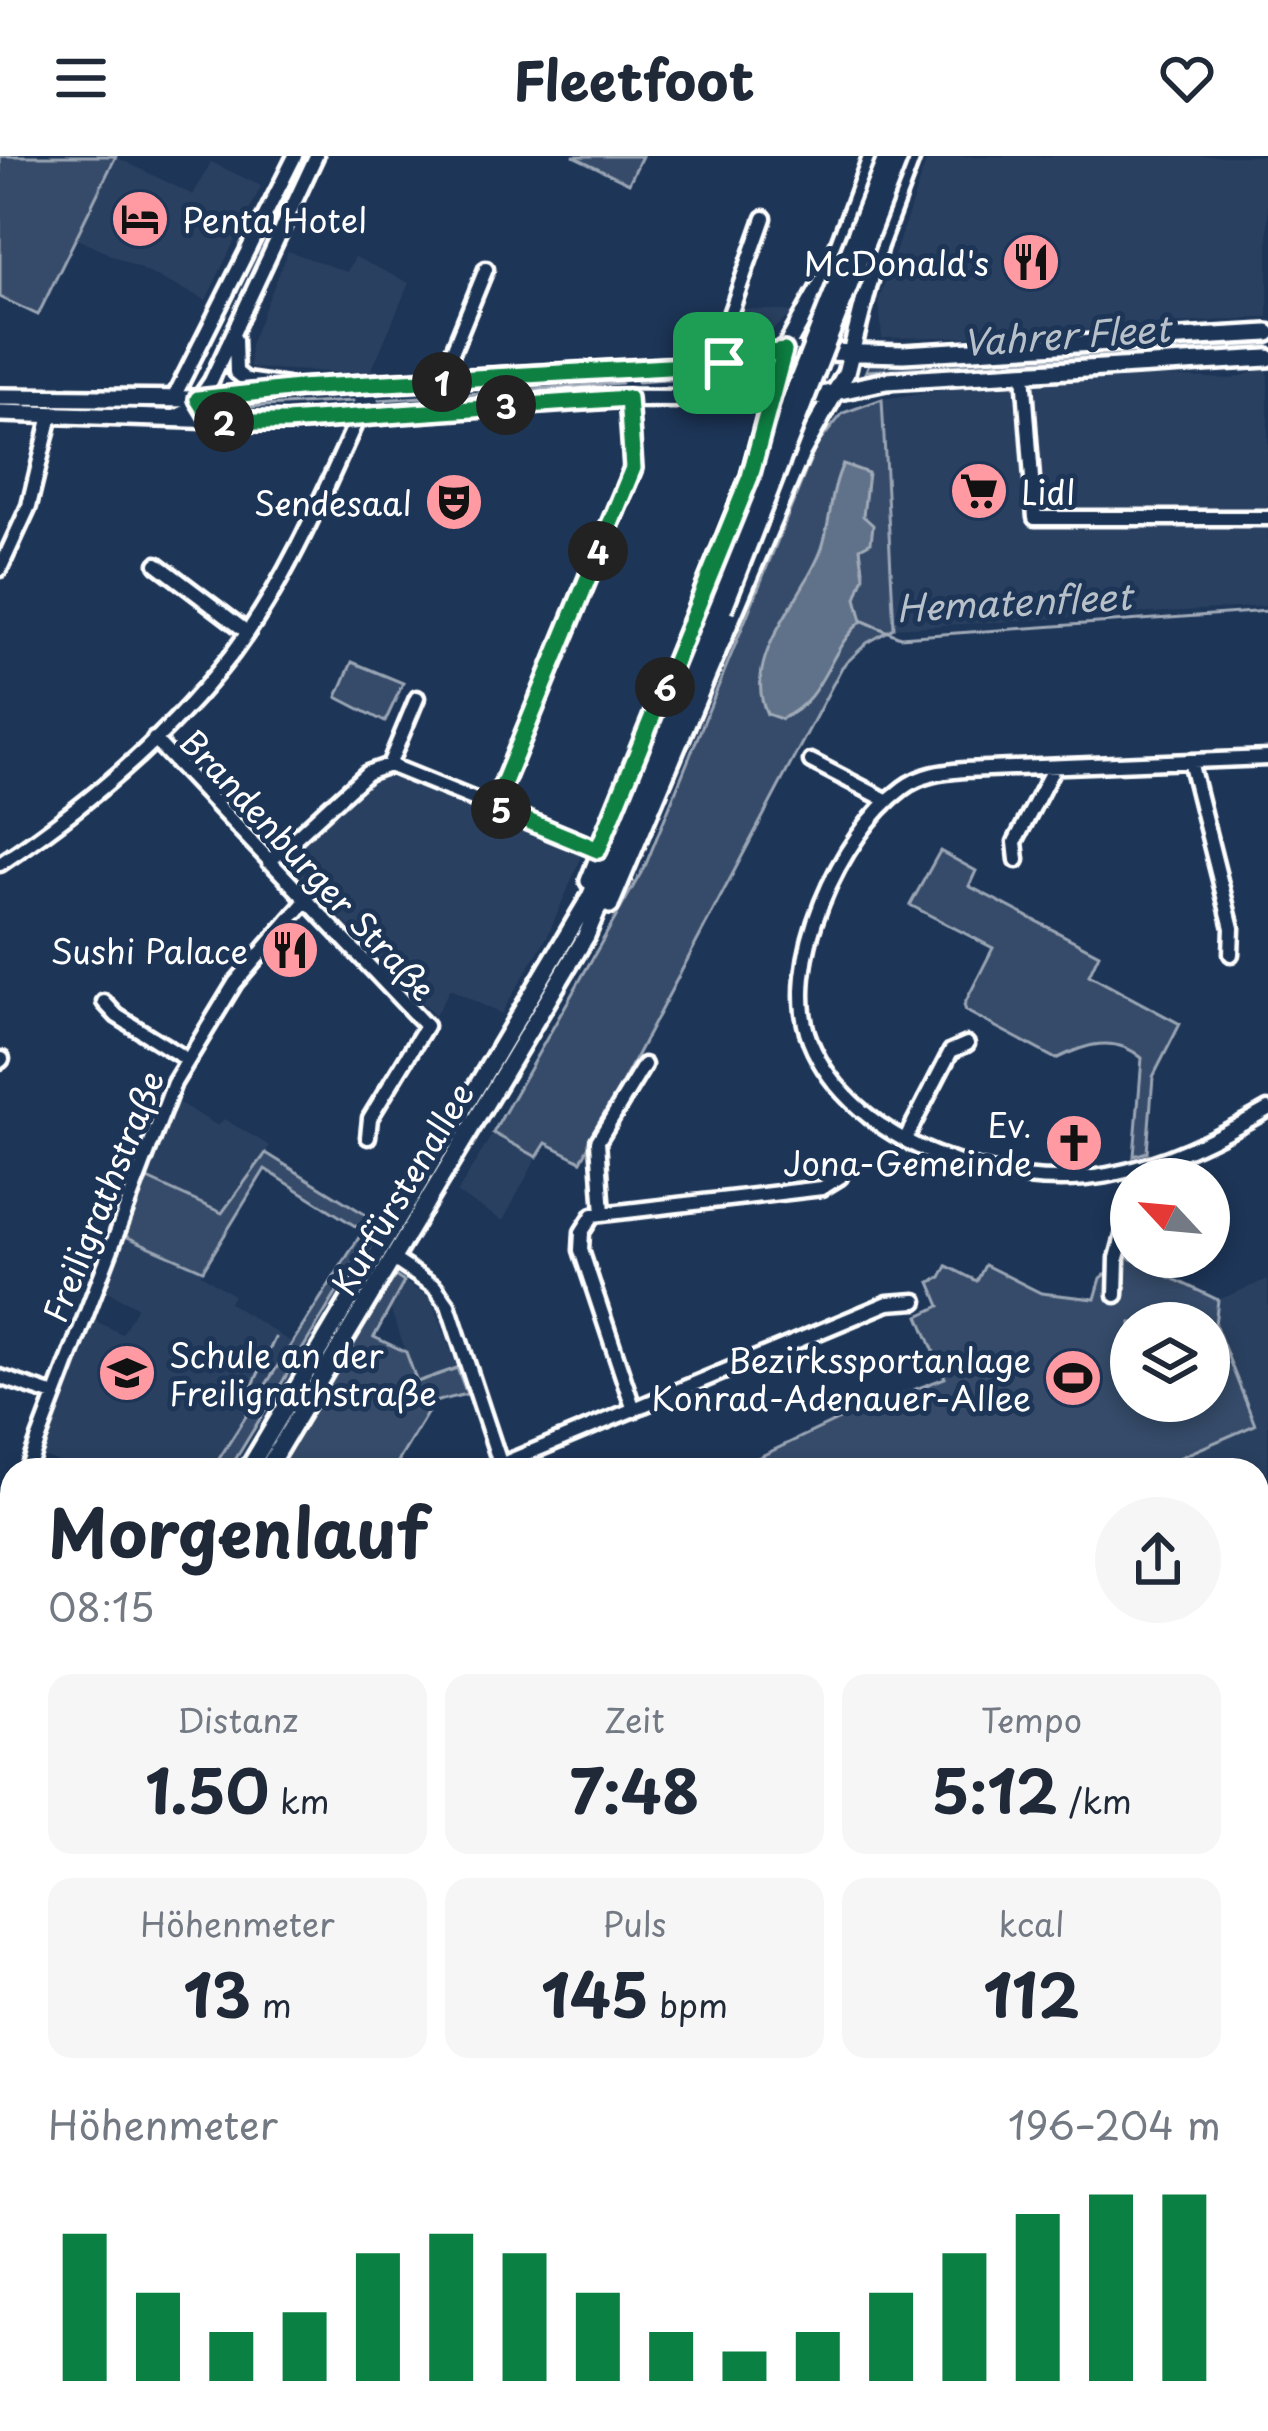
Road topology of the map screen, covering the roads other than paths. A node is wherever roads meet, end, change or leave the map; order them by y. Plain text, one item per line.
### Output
1 (295, 156) edge
2 (316, 156) edge
3 (872, 156) edge
4 (887, 156) edge
5 (900, 156) edge
6 (912, 156) edge
7 (764, 218) dead end
8 (259, 234) junction
9 (276, 242) junction
10 (487, 269) dead end
11 (237, 326) junction
12 (1268, 333) edge
13 (852, 350) junction
14 (784, 351) junction
15 (1268, 358) edge
16 (195, 362) junction
17 (724, 363) junction
18 (1024, 373) junction
19 (810, 377) junction
20 (440, 382) junction
21 (627, 383) junction
22 (365, 386) junction
23 (298, 388) junction
24 (835, 393) junction
25 (769, 397) junction
26 (0, 398) edge
27 (173, 399) junction
28 (198, 399) junction
29 (0, 413) edge
30 (51, 415) junction
31 (359, 415) junction
32 (165, 420) junction
33 (212, 422) junction
34 (1268, 518) edge
35 (157, 563) dead end
36 (0, 569) edge
37 (247, 632) junction
38 (417, 698) dead end
39 (154, 739) junction
40 (1264, 756) edge
41 (811, 761) dead end
42 (1190, 761) junction
43 (389, 765) junction
44 (1054, 766) junction
45 (888, 801) junction
46 (494, 807) junction
47 (598, 850) junction
48 (1017, 860) dead end
49 (268, 862) junction
50 (0, 864) edge
51 (304, 903) junction
52 (581, 930) junction
53 (1231, 954) dead end
54 (104, 1002) dead end
55 (967, 1044) dead end
56 (186, 1059) junction
57 (644, 1065) dead end
58 (1268, 1109) edge
59 (368, 1137) dead end
60 (906, 1138) junction
61 (1173, 1158) edge
62 (1110, 1175) edge
63 (840, 1178) dead end
64 (603, 1214) junction
65 (393, 1259) junction
66 (1116, 1278) edge
67 (1116, 1294) dead end
68 (916, 1301) dead end
69 (0, 1377) edge
70 (54, 1395) junction
71 (634, 1410) junction
72 (271, 1432) junction
73 (31, 1458) edge
74 (248, 1458) edge
75 (255, 1458) edge
76 (273, 1458) edge
77 (498, 1458) edge
78 (522, 1458) edge

1 - 8 street
2 - 9 street
3 - 14 main road, Kurfürstenallee
4 - 19 main road, bridge
5 - 19 main road, bridge
6 - 13 main road, Kurfürstenallee
7 - 17 street
8 - 9 street
8 - 16 street
9 - 11 street
10 - 20 street
11 - 23 street
11 - 28 street
12 - 13 main road
13 - 14 main road
13 - 24 main road, Kurfürstenallee
14 - 17 main road
14 - 25 main road, Kurfürstenallee
15 - 18 main road
16 - 27 street
16 - 28 street
17 - 21 main road
18 - 24 main road
18 - 34 street
19 - 52 main road, Kurfürstenallee, bridge
20 - 21 main road
20 - 22 main road
21 - 25 main road
21 - 31 main road
21 - 46 street
22 - 23 main road
22 - 31 main road
23 - 28 main road
24 - 25 main road
24 - 52 main road, Kurfürstenallee
25 - 47 main road, Kurfürstenallee
26 - 27 main road
27 - 28 main road
28 - 32 street
28 - 33 street
29 - 30 main road
30 - 32 main road
30 - 36 street
31 - 33 main road
31 - 37 street
32 - 33 main road
35 - 37 street
37 - 39 street
38 - 43 street
39 - 49 street, Brandenburger Straße
39 - 50 street
40 - 42 street
41 - 45 street
42 - 44 street
42 - 53 street
43 - 46 street
43 - 49 street
44 - 45 street
44 - 48 street
45 - 60 street
46 - 47 street
47 - 52 main road, Kurfürstenallee
49 - 51 street, Brandenburger Straße
51 - 56 street, Freiligrathstraße
51 - 59 street, Brandenburger Straße
52 - 65 main road, Kurfürstenallee
52 - 72 main road, Kurfürstenallee
54 - 56 street
55 - 60 street
56 - 70 street, Freiligrathstraße
57 - 64 street
58 - 61 street
60 - 62 street
63 - 64 street
64 - 71 street
65 - 76 main road, Kurfürstenallee
65 - 77 street
66 - 67 street
68 - 71 street
69 - 70 street
70 - 73 street, Freiligrathstraße
71 - 78 street
72 - 74 main road, Kurfürstenallee
72 - 75 main road, Kurfürstenallee

